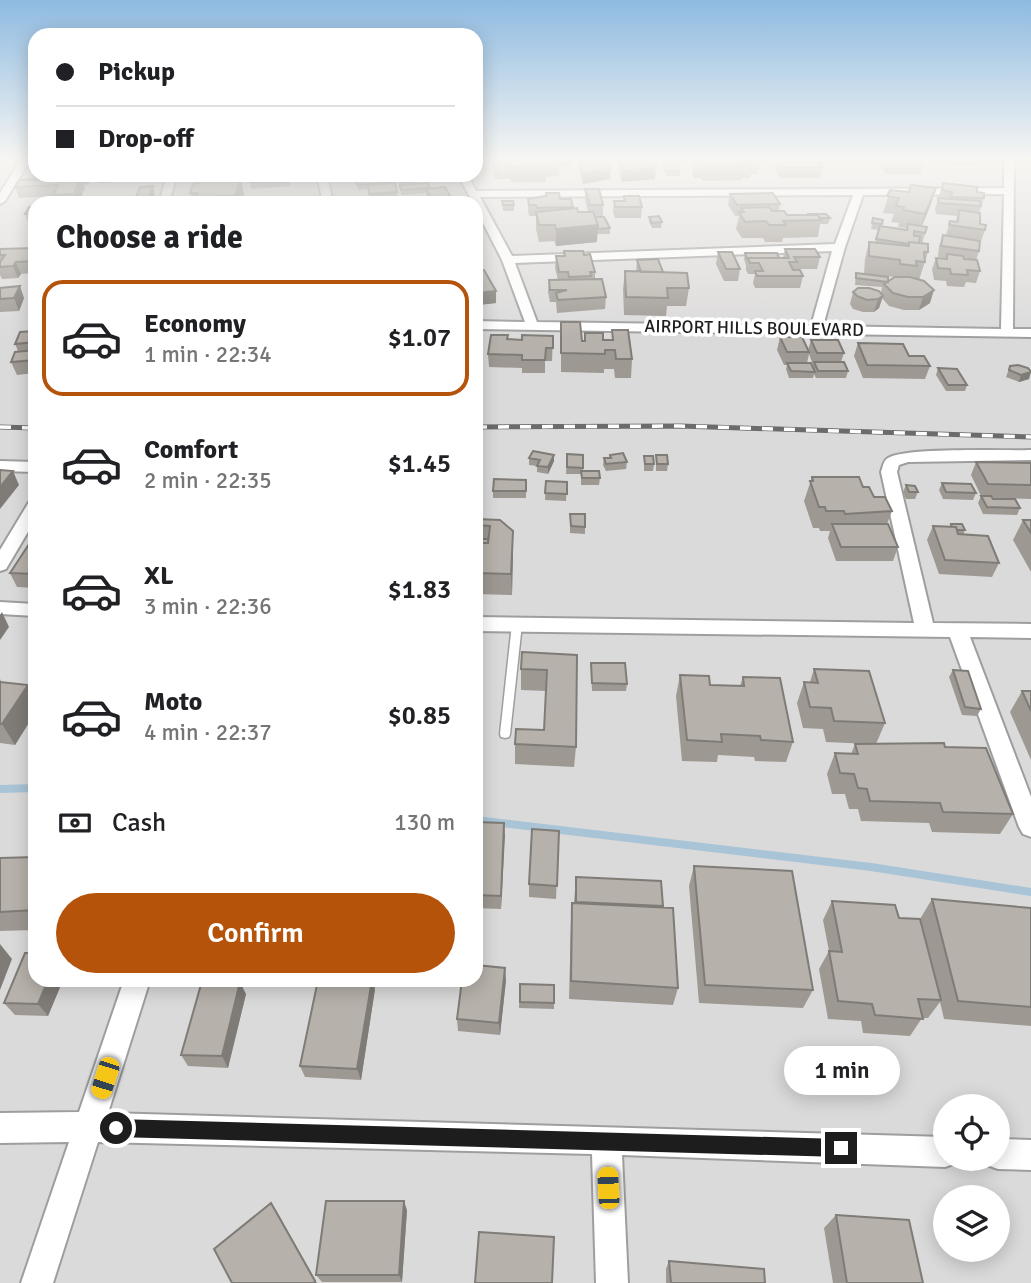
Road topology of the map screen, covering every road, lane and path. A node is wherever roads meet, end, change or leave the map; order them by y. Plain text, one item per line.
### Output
1 (486, 219) edge
2 (849, 219) edge
3 (1008, 219) edge
4 (839, 247) junction
5 (508, 260) junction
6 (483, 325) edge
7 (531, 325) junction
8 (816, 329) junction
9 (1007, 332) junction
10 (1031, 332) edge
11 (1031, 455) edge
12 (0, 466) edge
13 (28, 467) edge
14 (28, 518) edge
15 (0, 565) edge
16 (0, 608) edge
17 (28, 610) edge
18 (483, 624) edge
19 (517, 624) junction
20 (925, 628) junction
21 (957, 629) junction
22 (1031, 631) edge
23 (505, 734) dead end
24 (1031, 827) edge
25 (135, 987) edge
26 (89, 1127) junction
27 (0, 1128) edge
28 (606, 1140) junction
29 (933, 1152) edge
30 (1010, 1154) edge
31 (1031, 1155) edge
32 (37, 1283) edge
33 (612, 1283) edge

1 - 5 street
2 - 4 street
3 - 9 street
4 - 5 street
4 - 8 street
5 - 7 street
6 - 7 street, AIRPORT HILLS BOULEVARD
7 - 8 street, AIRPORT HILLS BOULEVARD
8 - 9 street, AIRPORT HILLS BOULEVARD
9 - 10 street, AIRPORT HILLS BOULEVARD
11 - 20 street
12 - 13 street
14 - 15 street
16 - 17 street
18 - 19 street
19 - 20 street
19 - 23 lane
20 - 21 street
21 - 22 street
21 - 24 street
25 - 26 street
26 - 27 street
26 - 28 street
26 - 32 street
28 - 29 street
28 - 33 street
30 - 31 street

